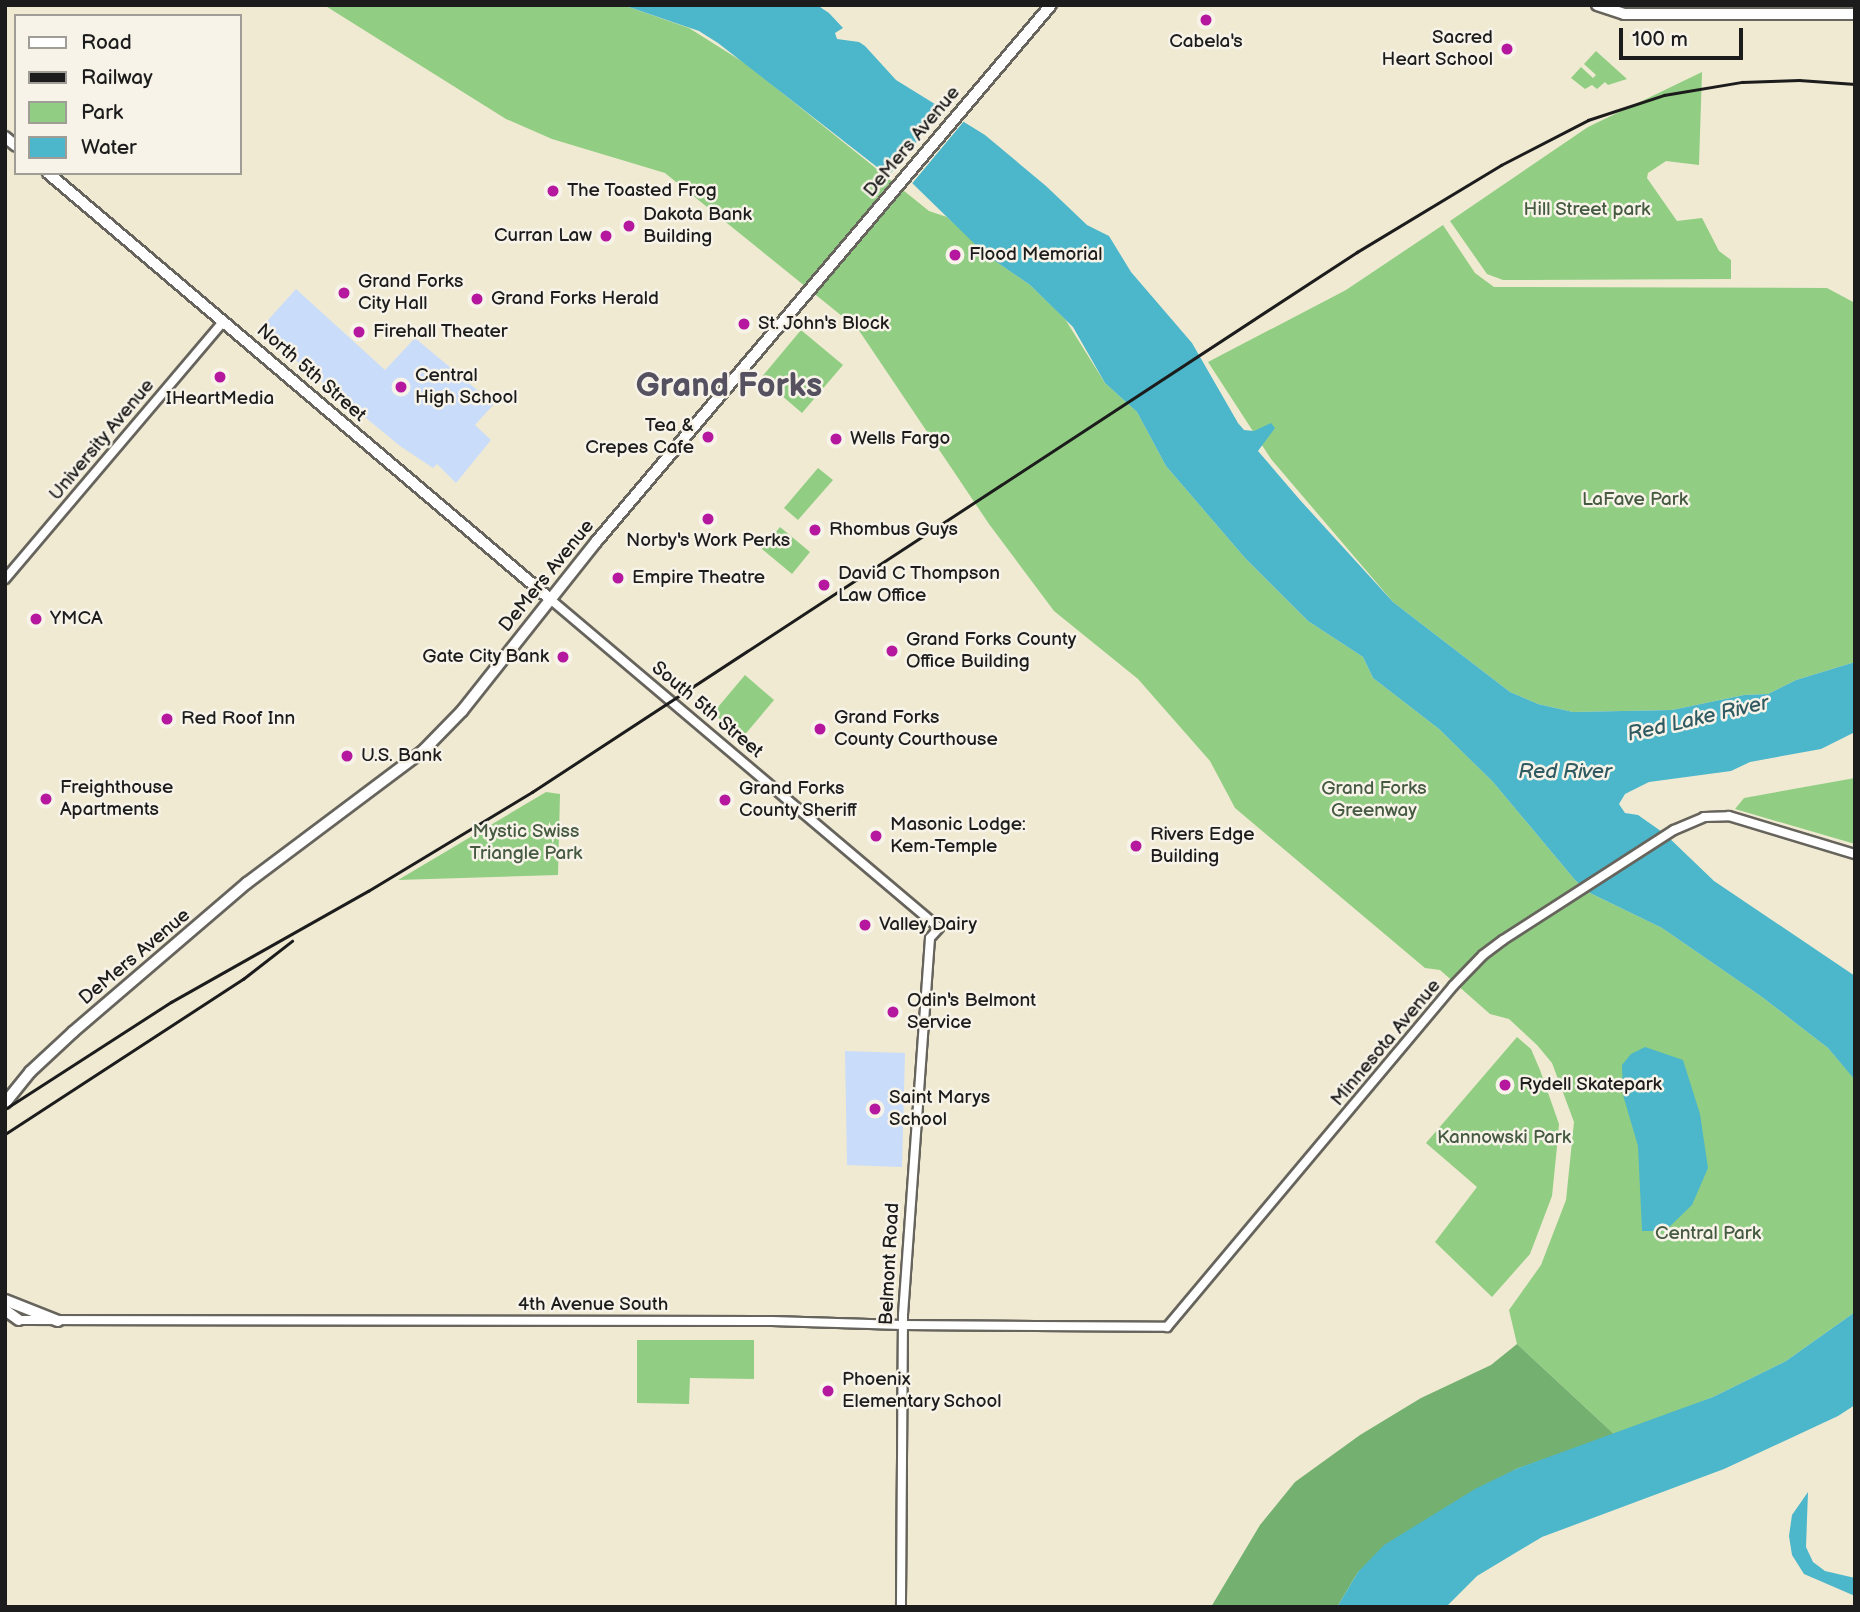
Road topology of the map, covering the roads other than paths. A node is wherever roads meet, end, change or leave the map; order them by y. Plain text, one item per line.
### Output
1 (1051, 5) edge
2 (1597, 5) edge
3 (1855, 14) edge
4 (50, 175) edge
5 (224, 321) junction
6 (5, 579) edge
7 (550, 599) junction
8 (1855, 854) edge
9 (939, 928) joint
10 (5, 1103) edge
11 (5, 1300) edge
12 (5, 1310) edge
13 (19, 1320) junction
14 (58, 1321) junction
15 (5, 1322) edge
16 (902, 1325) junction
17 (1167, 1327) joint
18 (901, 1607) edge

1 - 7 main road, DeMers Avenue
2 - 3 main road
4 - 5 main road, North 5th Street
5 - 6 street, University Avenue
5 - 7 main road, North 5th Street
7 - 9 street, South 5th Street
7 - 10 main road, DeMers Avenue
8 - 17 street, Minnesota Avenue
9 - 16 street, Belmont Road
11 - 14 main road
12 - 13 main road
13 - 14 street, 4th Avenue South
13 - 15 main road
14 - 16 street, 4th Avenue South
16 - 17 street, 4th Avenue South
16 - 18 street, Belmont Road

